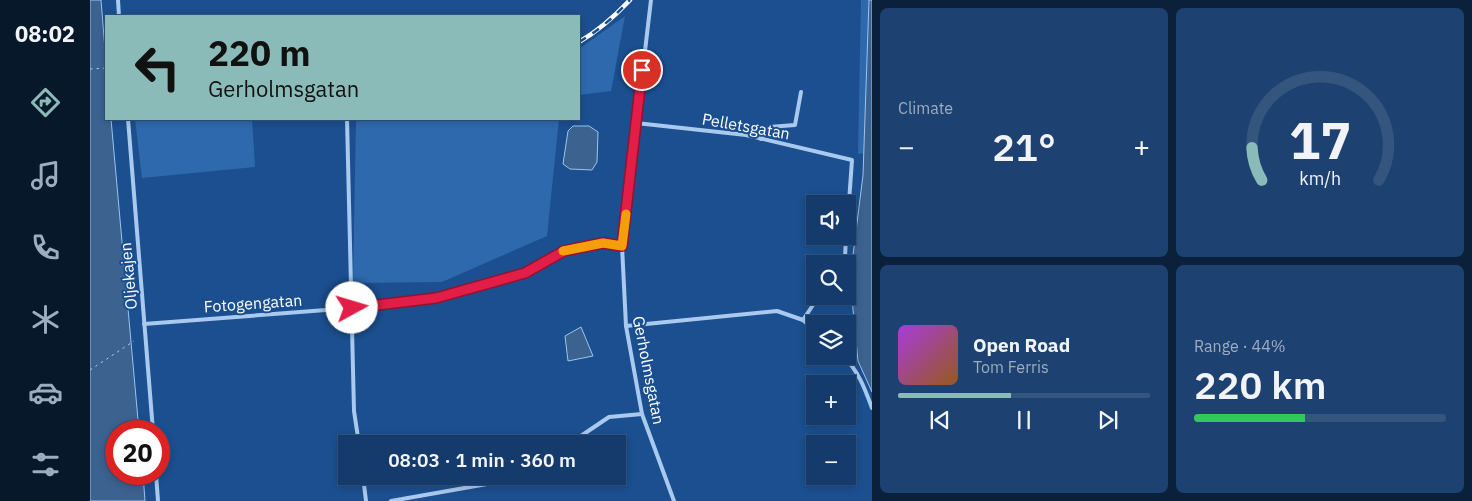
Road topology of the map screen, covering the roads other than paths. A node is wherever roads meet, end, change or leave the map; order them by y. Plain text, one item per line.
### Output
1 (118, 0) edge
2 (651, 0) edge
3 (119, 15) edge
4 (801, 92) dead end
5 (128, 120) edge
6 (347, 120) edge
7 (636, 123) junction
8 (761, 139) junction
9 (850, 195) edge
10 (622, 246) junction
11 (813, 305) edge
12 (352, 308) junction
13 (803, 320) junction
14 (806, 323) edge
15 (144, 324) junction
16 (626, 326) junction
17 (852, 365) edge
18 (872, 408) edge
19 (642, 414) junction
20 (152, 420) edge
21 (358, 435) edge
22 (582, 435) edge
23 (157, 485) edge
24 (364, 485) edge
25 (481, 485) edge
26 (158, 501) edge
27 (366, 501) edge
28 (391, 501) edge
29 (674, 501) edge

1 - 3 lane
2 - 7 lane, Gerholmsgatan
4 - 8 lane
5 - 15 lane, Oljekajen
6 - 12 lane
7 - 8 lane, Pelletsgatan
7 - 10 lane, Gerholmsgatan
8 - 9 lane, Pelletsgatan
10 - 12 lane, Fotogengatan
10 - 16 lane, Gerholmsgatan
11 - 13 lane
12 - 15 lane, Fotogengatan
12 - 21 lane
13 - 14 lane
13 - 16 lane
15 - 20 lane, Oljekajen
16 - 19 lane, Gerholmsgatan
17 - 18 lane
19 - 22 lane
19 - 29 lane, Gerholmsgatan
23 - 26 lane
24 - 27 lane
25 - 28 lane

